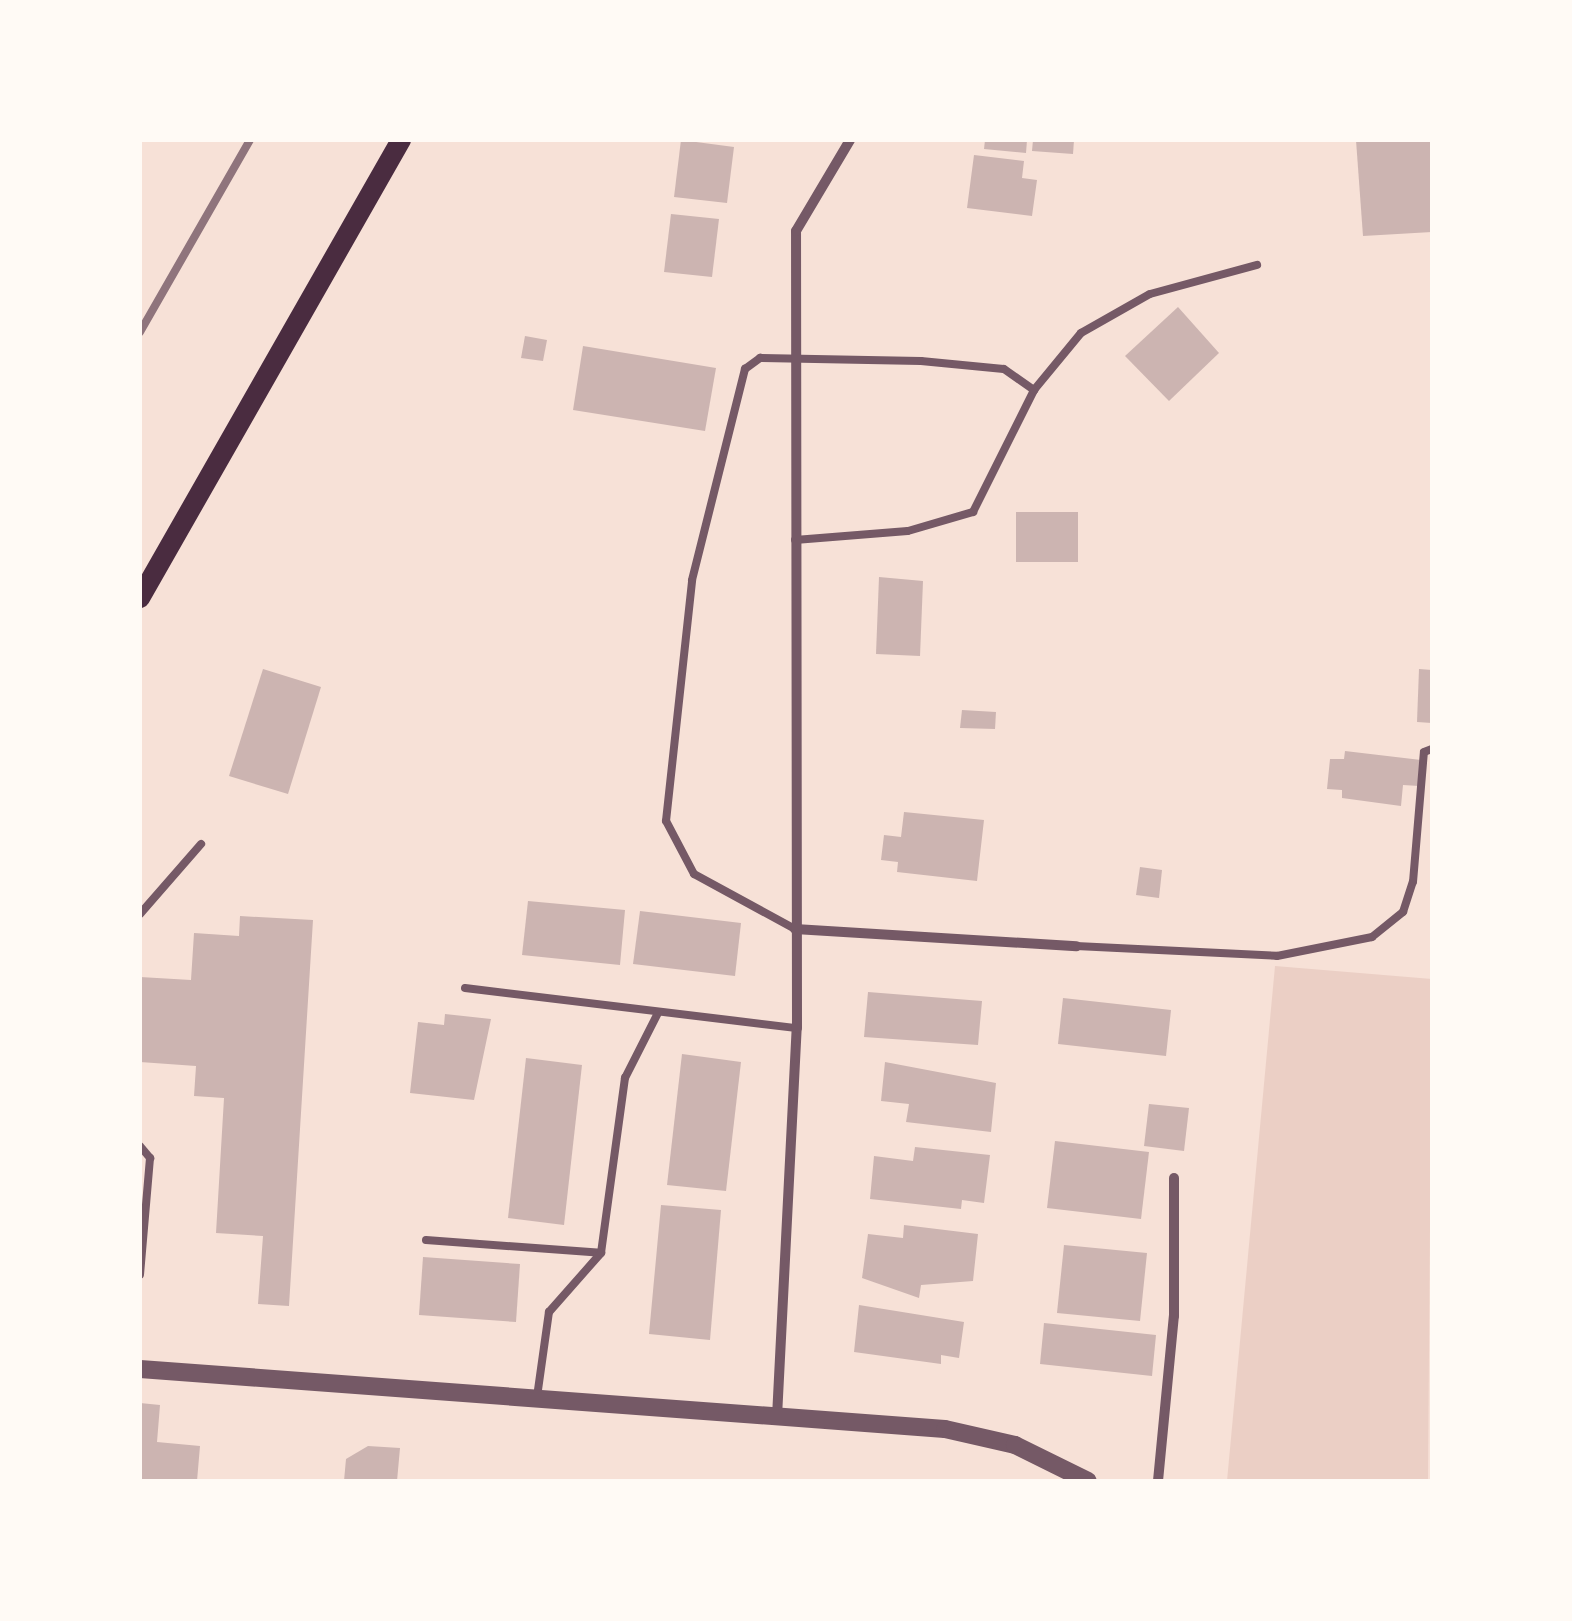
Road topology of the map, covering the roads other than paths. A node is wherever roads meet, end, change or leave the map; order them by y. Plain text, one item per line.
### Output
1 (402, 140) edge
2 (850, 140) edge
3 (1258, 265) dead end
4 (796, 357) junction
5 (1034, 390) junction
6 (795, 540) junction
7 (140, 598) edge
8 (1432, 748) edge
9 (201, 844) dead end
10 (140, 914) edge
11 (795, 929) junction
12 (1076, 946) joint
13 (465, 988) dead end
14 (658, 1013) junction
15 (797, 1028) junction
16 (140, 1146) edge
17 (1174, 1178) dead end
18 (426, 1240) dead end
19 (601, 1253) junction
20 (140, 1273) edge
21 (140, 1368) edge
22 (536, 1402) junction
23 (776, 1417) junction
24 (1088, 1481) edge
25 (1158, 1481) edge

1 - 7 main road
2 - 4 street
3 - 5 lane
4 - 5 lane
4 - 6 street
4 - 11 lane
5 - 6 lane
6 - 11 street
8 - 12 lane
9 - 10 lane
11 - 12 street
11 - 15 street
13 - 14 lane
14 - 15 lane
14 - 19 lane
15 - 23 street
16 - 20 lane
17 - 25 street
18 - 19 lane
19 - 22 lane
21 - 22 street
22 - 23 street
23 - 24 street

